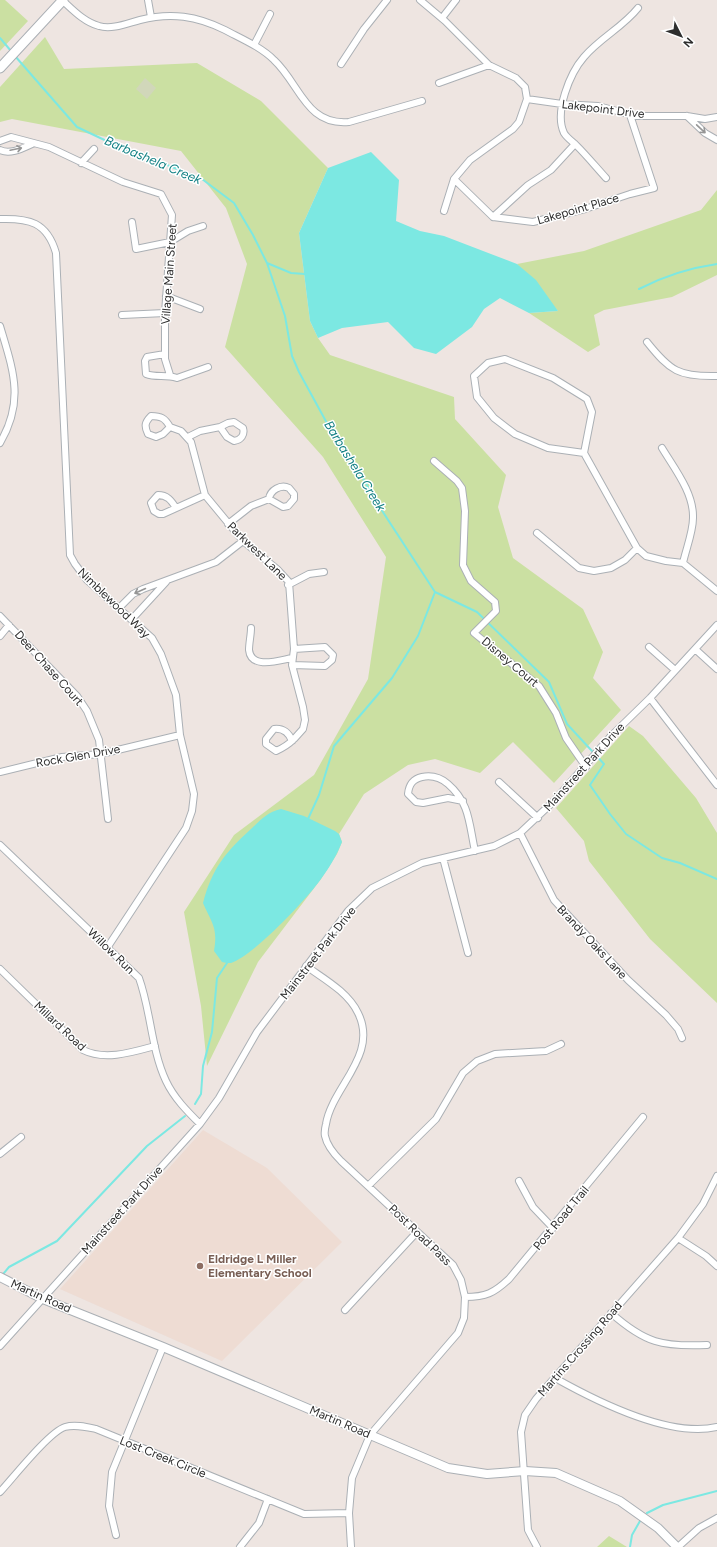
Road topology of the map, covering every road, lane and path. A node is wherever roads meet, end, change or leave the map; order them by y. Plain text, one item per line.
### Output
1 (62, 0) edge
2 (148, 0) edge
3 (387, 0) edge
4 (420, 0) edge
5 (456, 0) edge
6 (638, 8) dead end
7 (270, 14) dead end
8 (151, 17) junction
9 (442, 18) junction
10 (254, 45) junction
11 (341, 64) dead end
12 (3, 65) edge
13 (489, 65) junction
14 (439, 83) dead end
15 (527, 99) junction
16 (422, 101) dead end
17 (562, 104) junction
18 (630, 115) junction
19 (688, 116) junction
20 (717, 117) edge
21 (0, 140) edge
22 (717, 140) edge
23 (32, 144) junction
24 (575, 144) junction
25 (94, 149) dead end
26 (0, 150) edge
27 (81, 163) junction
28 (606, 178) dead end
29 (454, 179) junction
30 (444, 211) dead end
31 (493, 217) junction
32 (0, 219) edge
33 (132, 222) dead end
34 (203, 226) dead end
35 (170, 242) junction
36 (166, 296) junction
37 (200, 309) dead end
38 (165, 313) junction
39 (122, 315) dead end
40 (0, 326) edge
41 (647, 342) dead end
42 (165, 354) junction
43 (208, 367) dead end
44 (170, 375) junction
45 (717, 376) edge
46 (170, 427) dead end
47 (220, 427) dead end
48 (188, 437) junction
49 (0, 443) edge
50 (662, 448) dead end
51 (584, 453) junction
52 (434, 461) dead end
53 (205, 495) junction
54 (268, 499) dead end
55 (176, 508) dead end
56 (228, 524) junction
57 (537, 533) dead end
58 (243, 540) junction
59 (637, 548) junction
60 (682, 563) junction
61 (324, 572) dead end
62 (166, 582) junction
63 (288, 585) junction
64 (717, 591) edge
65 (119, 608) junction
66 (0, 616) edge
67 (132, 619) junction
68 (9, 625) junction
69 (717, 625) edge
70 (251, 628) dead end
71 (0, 636) edge
72 (649, 647) dead end
73 (294, 649) junction
74 (695, 649) junction
75 (292, 658) junction
76 (292, 665) junction
77 (717, 669) edge
78 (674, 670) junction
79 (650, 698) junction
80 (180, 735) junction
81 (292, 741) dead end
82 (101, 754) junction
83 (586, 767) junction
84 (0, 772) edge
85 (499, 782) dead end
86 (717, 785) edge
87 (463, 801) junction
88 (538, 818) junction
89 (108, 819) dead end
90 (520, 833) junction
91 (0, 845) edge
92 (475, 851) junction
93 (443, 858) junction
94 (107, 948) junction
95 (468, 953) dead end
96 (306, 966) junction
97 (0, 969) edge
98 (682, 1038) dead end
99 (561, 1044) dead end
100 (156, 1046) junction
101 (643, 1117) dead end
102 (200, 1124) junction
103 (21, 1137) dead end
104 (0, 1154) edge
105 (717, 1176) edge
106 (519, 1181) dead end
107 (368, 1186) junction
108 (553, 1228) junction
109 (417, 1232) junction
110 (678, 1238) junction
111 (717, 1266) edge
112 (0, 1277) edge
113 (465, 1297) junction
114 (43, 1299) junction
115 (345, 1310) dead end
116 (611, 1313) junction
117 (707, 1345) dead end
118 (0, 1346) edge
119 (163, 1347) junction
120 (555, 1378) junction
121 (717, 1427) edge
122 (370, 1435) junction
123 (125, 1442) junction
124 (525, 1471) junction
125 (0, 1492) edge
126 (268, 1499) junction
127 (349, 1513) junction
128 (717, 1518) edge
129 (116, 1535) dead end
130 (240, 1547) edge
131 (351, 1547) edge
132 (537, 1547) edge
133 (678, 1547) edge

1 - 8 street
1 - 12 main road
2 - 8 street
3 - 11 street
4 - 9 street
5 - 9 street
6 - 17 street
7 - 10 street
8 - 10 street
9 - 13 street
10 - 16 street
13 - 14 street
13 - 15 street
15 - 17 street, Lakepoint Drive
15 - 29 street
17 - 18 street, Lakepoint Drive
17 - 24 street
18 - 19 street, Lakepoint Drive
18 - 31 street, Lakepoint Place
19 - 20 street, Lakepoint Drive
19 -> 22 street
21 - 23 street, Village Main Street
26 -> 23 street
23 - 27 street, Village Main Street
24 - 28 street
24 - 31 street
25 - 27 street
27 - 35 street, Village Main Street
29 - 30 street
29 - 31 street
32 - 65 street, Nimblewood Way
33 - 35 street
34 - 35 street
35 - 36 street, Village Main Street
36 - 37 street
36 - 38 street, Village Main Street
38 - 39 street
38 - 42 street, Village Main Street
40 - 49 street
41 - 45 street
42 - 44 street, Village Main Street
42 - 44 street
43 - 44 street
46 - 48 street
47 - 48 street
48 - 53 street, Parkwest Lane
50 - 60 street
51 - 51 street
51 - 59 street
52 - 83 street, Disney Court
53 - 55 street
53 - 56 street, Parkwest Lane
54 - 56 street
56 - 58 street, Parkwest Lane
57 - 59 street
58 - 62 street
58 - 63 street, Parkwest Lane
59 - 60 street
60 - 64 street
61 - 63 street
62 -> 65 street
62 - 67 street
63 - 73 street, Parkwest Lane
65 - 67 street, Nimblewood Way
66 - 68 street, Deer Chase Court
67 - 80 street, Nimblewood Way
68 - 71 street
68 - 82 street, Deer Chase Court
69 - 74 street, Mainstreet Park Drive
70 - 75 street
72 - 78 street
73 - 75 street, Parkwest Lane
73 - 76 street
74 - 77 street
74 - 78 street, Mainstreet Park Drive
75 - 76 street, Parkwest Lane
76 - 81 street, Parkwest Lane
78 - 79 street, Mainstreet Park Drive
79 - 83 street, Mainstreet Park Drive
79 - 86 street
80 - 82 street, Rock Glen Drive
80 - 94 street, Nimblewood Way
82 - 84 street, Rock Glen Drive
82 - 89 street, Deer Chase Court
83 - 88 street, Mainstreet Park Drive
85 - 88 street
87 - 87 street
87 - 92 street
88 - 90 street, Mainstreet Park Drive
90 - 92 street, Mainstreet Park Drive
90 - 98 street, Brandy Oaks Lane
91 - 94 street, Willow Run
92 - 93 street, Mainstreet Park Drive
93 - 95 street
93 - 96 street, Mainstreet Park Drive
94 - 100 street, Willow Run
96 - 102 street, Mainstreet Park Drive
96 - 107 street, Post Road Pass
97 - 100 street, Millard Road
99 - 107 street
100 - 102 street, Willow Run
101 - 108 street, Post Road Trail
102 - 114 street, Mainstreet Park Drive
103 - 104 street
105 - 110 street, Martins Crossing Road
106 - 108 street
107 - 109 street, Post Road Pass
108 - 113 street, Post Road Trail
109 - 113 street, Post Road Pass
109 - 115 street
110 - 111 street
110 - 116 street, Martins Crossing Road
112 - 114 street, Martin Road
113 - 122 street, Post Road Pass
114 - 118 street, Mainstreet Park Drive
114 - 119 street, Martin Road
116 - 117 street
116 - 120 street, Martins Crossing Road
119 - 122 street, Martin Road
119 - 123 street
120 - 121 street
120 - 124 street, Martins Crossing Road
122 - 124 street, Martin Road
122 - 127 street, Post Road Pass
123 - 125 street, Lost Creek Circle
123 - 126 street, Lost Creek Circle
123 - 129 street
124 - 132 street, Martins Crossing Road
124 - 133 street, Martin Road
126 - 127 street, Lost Creek Circle
126 - 130 street
127 - 131 street, Post Road Pass
128 - 133 street

